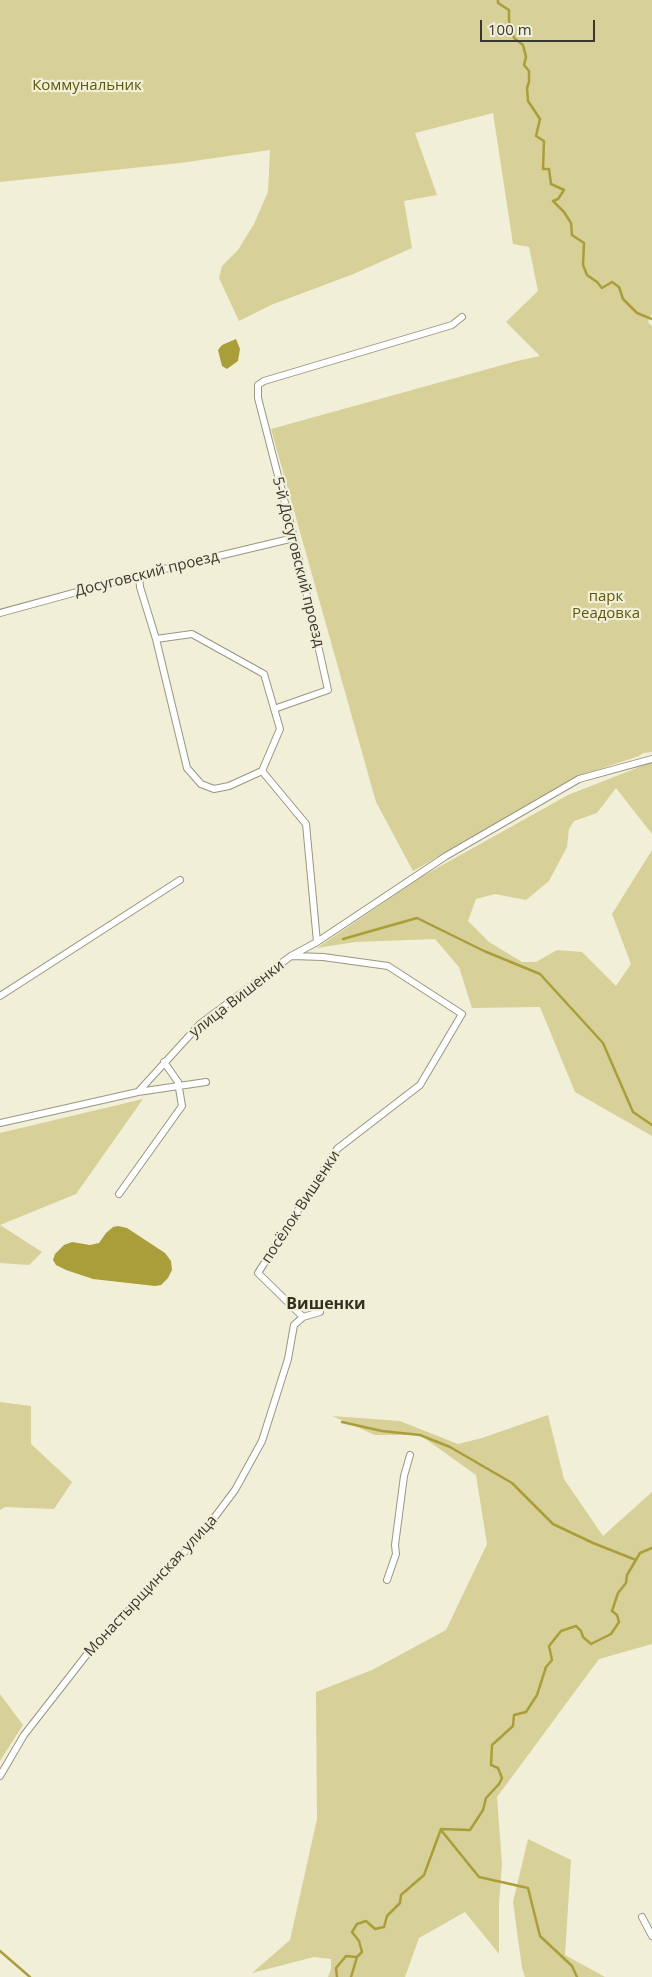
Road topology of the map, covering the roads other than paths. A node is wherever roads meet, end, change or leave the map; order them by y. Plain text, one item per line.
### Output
1 (462, 317) dead end
2 (294, 538) junction
3 (139, 575) junction
4 (0, 613) edge
5 (156, 639) junction
6 (274, 709) junction
7 (652, 759) edge
8 (262, 771) junction
9 (180, 880) dead end
10 (317, 942) junction
11 (291, 956) junction
12 (0, 996) edge
13 (164, 1062) junction
14 (206, 1082) dead end
15 (179, 1085) junction
16 (137, 1092) junction
17 (0, 1123) edge
18 (119, 1194) dead end
19 (320, 1312) dead end
20 (303, 1317) junction
21 (410, 1455) dead end
22 (387, 1580) dead end
23 (0, 1776) edge
24 (642, 1917) dead end
25 (652, 1936) edge

1 - 2 street, 5-й Досуговский проезд
2 - 3 street, Досуговский проезд
2 - 6 street, 5-й Досуговский проезд
3 - 4 street, Досуговский проезд
3 - 5 street
5 - 6 street
5 - 8 street
6 - 8 street
7 - 10 street, улица Вишенки
8 - 10 street
9 - 12 street
10 - 11 street, улица Вишенки
11 - 13 street, улица Вишенки
11 - 20 street, посёлок Вишенки
13 - 15 street
13 - 16 street, улица Вишенки
14 - 15 street
15 - 16 street
15 - 18 street
16 - 17 street
19 - 20 street
20 - 23 street, Монастырщинская улица
21 - 22 street
24 - 25 street

